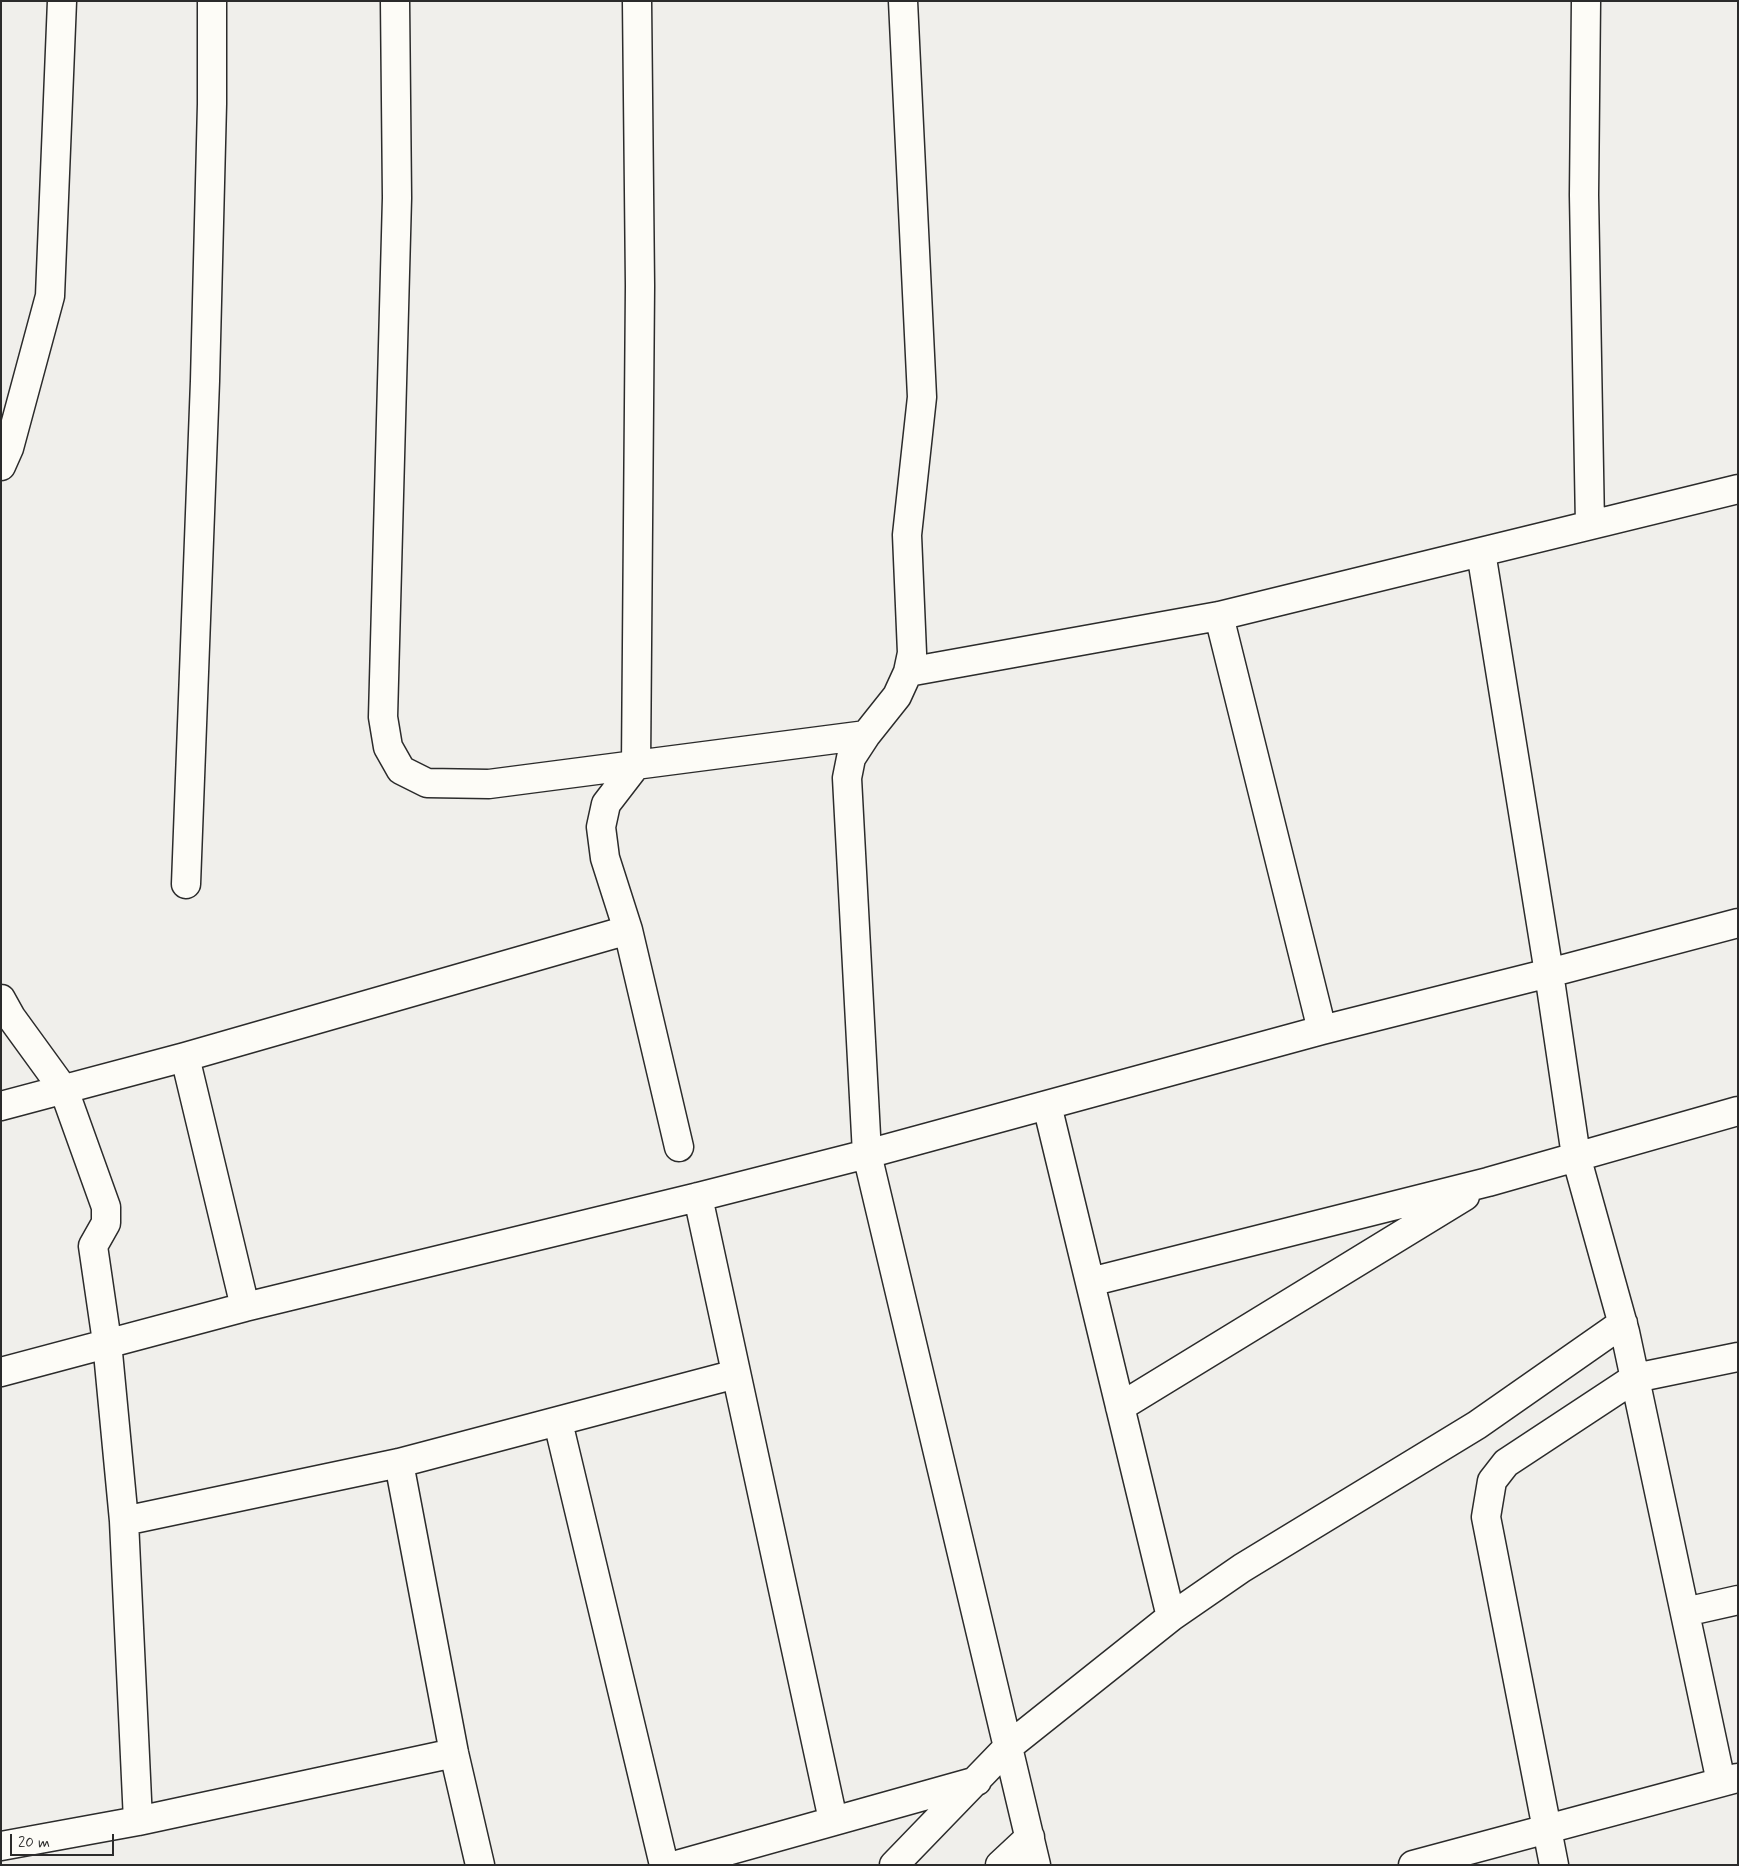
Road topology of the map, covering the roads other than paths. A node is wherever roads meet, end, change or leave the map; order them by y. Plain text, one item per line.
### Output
1 (62, 1) edge
2 (212, 1) edge
3 (395, 1) edge
4 (637, 1) edge
5 (904, 1) edge
6 (1586, 1) edge
7 (1, 466) edge
8 (1738, 489) edge
9 (1590, 526) junction
10 (1480, 552) junction
11 (1219, 616) junction
12 (908, 672) junction
13 (866, 735) junction
14 (636, 765) junction
15 (186, 884) dead end
16 (1738, 923) edge
17 (628, 930) junction
18 (1549, 973) junction
19 (1, 998) edge
20 (1322, 1030) junction
21 (185, 1057) junction
22 (64, 1090) junction
23 (1047, 1104) junction
24 (1, 1106) edge
25 (1738, 1111) edge
26 (679, 1147) dead end
27 (867, 1154) junction
28 (1576, 1156) junction
29 (1488, 1182) junction
30 (698, 1198) junction
31 (1090, 1282) junction
32 (245, 1307) junction
33 (1623, 1323) junction
34 (107, 1342) junction
35 (1738, 1357) edge
36 (1, 1372) edge
37 (736, 1374) junction
38 (1636, 1378) junction
39 (1120, 1407) junction
40 (558, 1422) junction
41 (399, 1463) junction
42 (124, 1521) junction
43 (1738, 1600) edge
44 (1685, 1612) junction
45 (1171, 1617) junction
46 (454, 1753) junction
47 (1011, 1758) junction
48 (978, 1780) junction
49 (1729, 1780) edge
50 (832, 1820) junction
51 (138, 1821) junction
52 (1027, 1828) junction
53 (1547, 1829) junction
54 (1, 1846) edge
55 (480, 1865) edge
56 (664, 1865) edge
57 (677, 1865) edge
58 (894, 1865) edge
59 (1000, 1865) edge
60 (1036, 1865) edge
61 (1413, 1865) edge
62 (1554, 1865) edge

1 - 7 street
2 - 15 street
3 - 14 street
4 - 14 street
5 - 12 street
6 - 9 street
8 - 9 street
9 - 10 street
10 - 11 street
10 - 18 street
11 - 12 street
11 - 20 street
12 - 13 street
13 - 14 street
13 - 27 street
14 - 17 street
16 - 18 street
17 - 21 street
17 - 26 street
18 - 20 street
18 - 28 street
19 - 22 street
20 - 23 street
21 - 22 street
21 - 32 street
22 - 24 street
22 - 34 street
23 - 27 street
23 - 31 street
25 - 28 street
27 - 30 street
27 - 47 street
28 - 29 street
28 - 33 street
29 - 31 street
29 - 39 street
30 - 32 street
30 - 37 street
31 - 39 street
32 - 34 street
33 - 38 street
33 - 45 street
34 - 36 street
34 - 42 street
35 - 38 street
37 - 40 street
37 - 50 street
38 - 44 street
38 - 53 street
39 - 45 street
40 - 41 street
40 - 56 street
41 - 42 street
41 - 46 street
42 - 51 street
43 - 44 street
44 - 49 street
45 - 47 street
46 - 51 street
46 - 55 street
47 - 48 street
47 - 52 street
48 - 50 street
48 - 58 street
49 - 53 street
50 - 57 street
51 - 54 street
52 - 59 street
52 - 60 street
53 - 61 street
53 - 62 street

